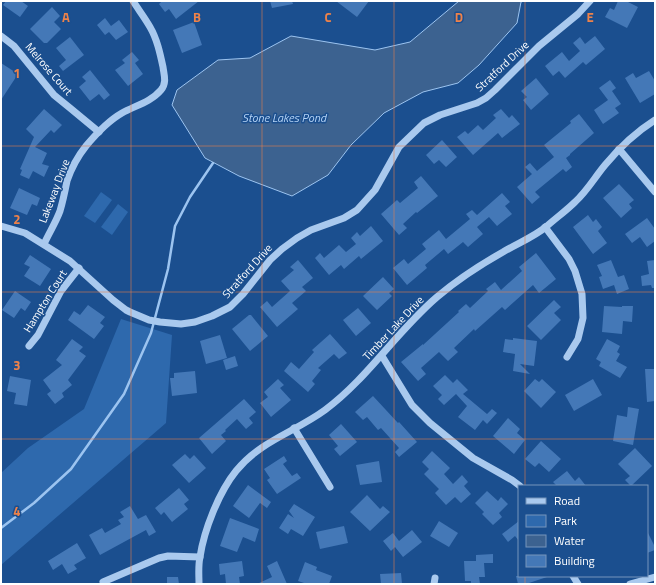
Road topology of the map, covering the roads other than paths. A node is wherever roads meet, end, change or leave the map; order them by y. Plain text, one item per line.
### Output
1 (133, 1) edge
2 (590, 1) edge
3 (1, 36) edge
4 (655, 120) edge
5 (99, 132) junction
6 (619, 149) junction
7 (655, 192) edge
8 (1, 226) edge
9 (545, 227) junction
10 (44, 244) junction
11 (79, 268) junction
12 (29, 346) dead end
13 (382, 356) junction
14 (567, 357) dead end
15 (294, 428) junction
16 (519, 485) edge
17 (330, 487) dead end
18 (200, 556) junction
19 (655, 576) edge
20 (102, 582) dead end
21 (199, 584) edge
22 (630, 584) edge

1 - 5 street, Lakeway Drive
2 - 11 street, Stratford Drive
3 - 5 street, Melrose Court
4 - 6 street, Timber Lake Drive
5 - 10 street, Lakeway Drive
6 - 7 street
6 - 9 street, Timber Lake Drive
8 - 10 street, Stratford Drive
9 - 13 street, Timber Lake Drive
9 - 14 street
10 - 11 street, Stratford Drive
11 - 12 street, Hampton Court
13 - 15 street, Timber Lake Drive
13 - 16 street
15 - 17 street
15 - 18 street, Timber Lake Drive
18 - 20 street
18 - 21 street, Timber Lake Drive
19 - 22 street

